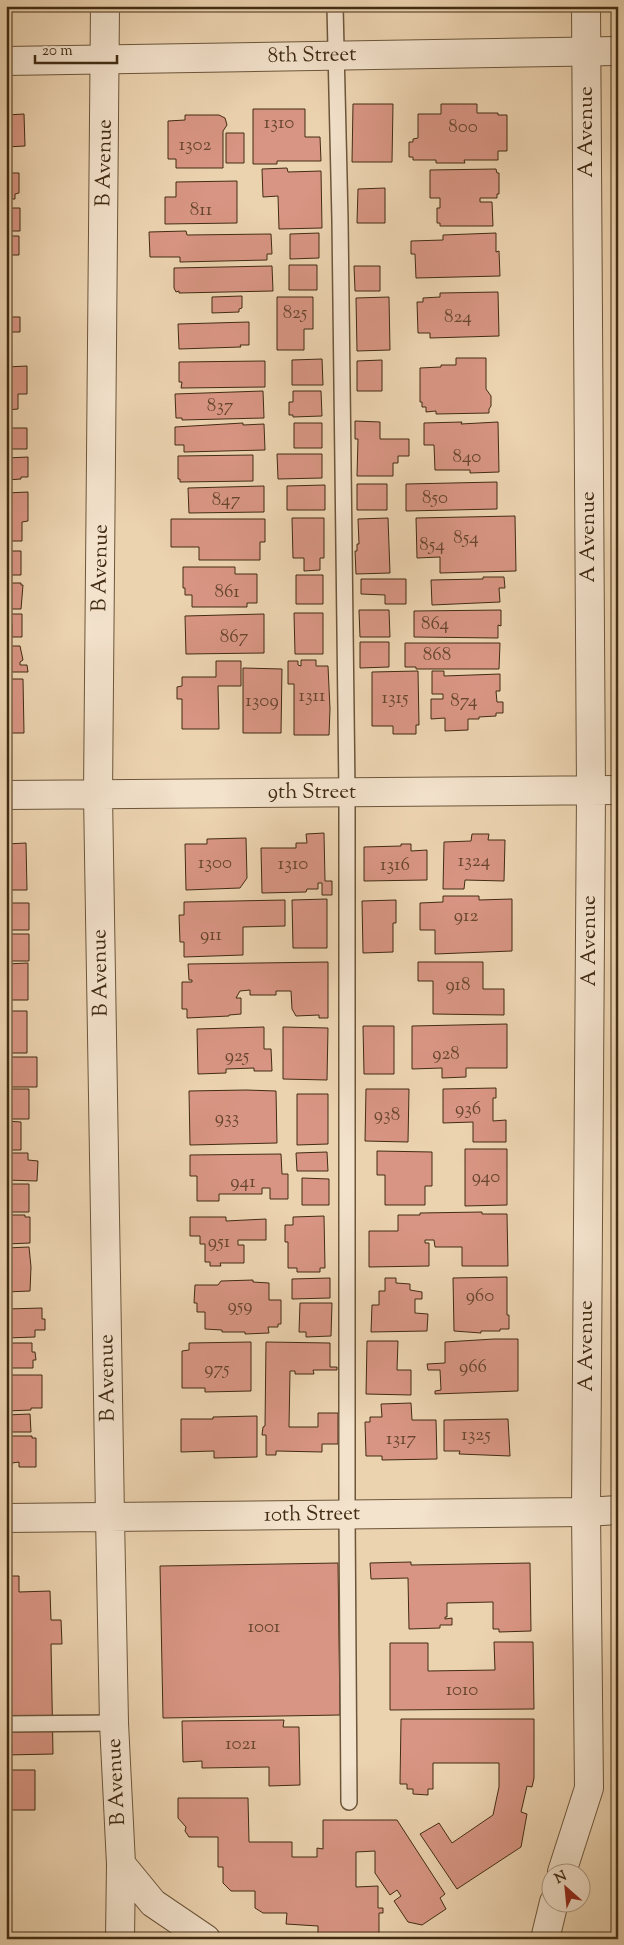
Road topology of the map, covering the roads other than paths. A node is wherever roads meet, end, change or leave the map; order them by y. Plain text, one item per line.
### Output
1 (105, 6) edge
2 (335, 6) edge
3 (586, 6) edge
4 (618, 51) edge
5 (586, 53) junction
6 (335, 56) junction
7 (106, 59) junction
8 (6, 61) edge
9 (591, 790) junction
10 (618, 790) edge
11 (347, 793) junction
12 (6, 795) edge
13 (98, 795) junction
14 (618, 1510) edge
15 (586, 1512) junction
16 (347, 1515) junction
17 (110, 1517) junction
18 (6, 1518) edge
19 (114, 1723) junction
20 (6, 1724) edge
21 (349, 1802) dead end
22 (565, 1862) edge
23 (121, 1864) junction
24 (552, 1912) edge
25 (120, 1939) edge
26 (206, 1939) edge
27 (545, 1939) edge

1 - 7 street, B Avenue
2 - 6 lane
3 - 5 street, A Avenue
4 - 5 street, 8th Street
5 - 6 street, 8th Street
5 - 9 street, A Avenue
6 - 7 street, 8th Street
6 - 11 lane
7 - 8 street, 8th Street
7 - 13 street, B Avenue
9 - 10 street, 9th Street
9 - 11 street, 9th Street
9 - 15 street, A Avenue
11 - 13 street, 9th Street
11 - 16 lane
12 - 13 street, 9th Street
13 - 17 street, B Avenue
14 - 15 street, 10th Street
15 - 16 street, 10th Street
15 - 22 street, A Avenue
16 - 17 street, 10th Street
16 - 21 lane
17 - 18 street, 10th Street
17 - 19 street, B Avenue
19 - 20 lane
19 - 23 street, B Avenue
23 - 25 street, B Avenue
23 - 26 street
24 - 27 street

